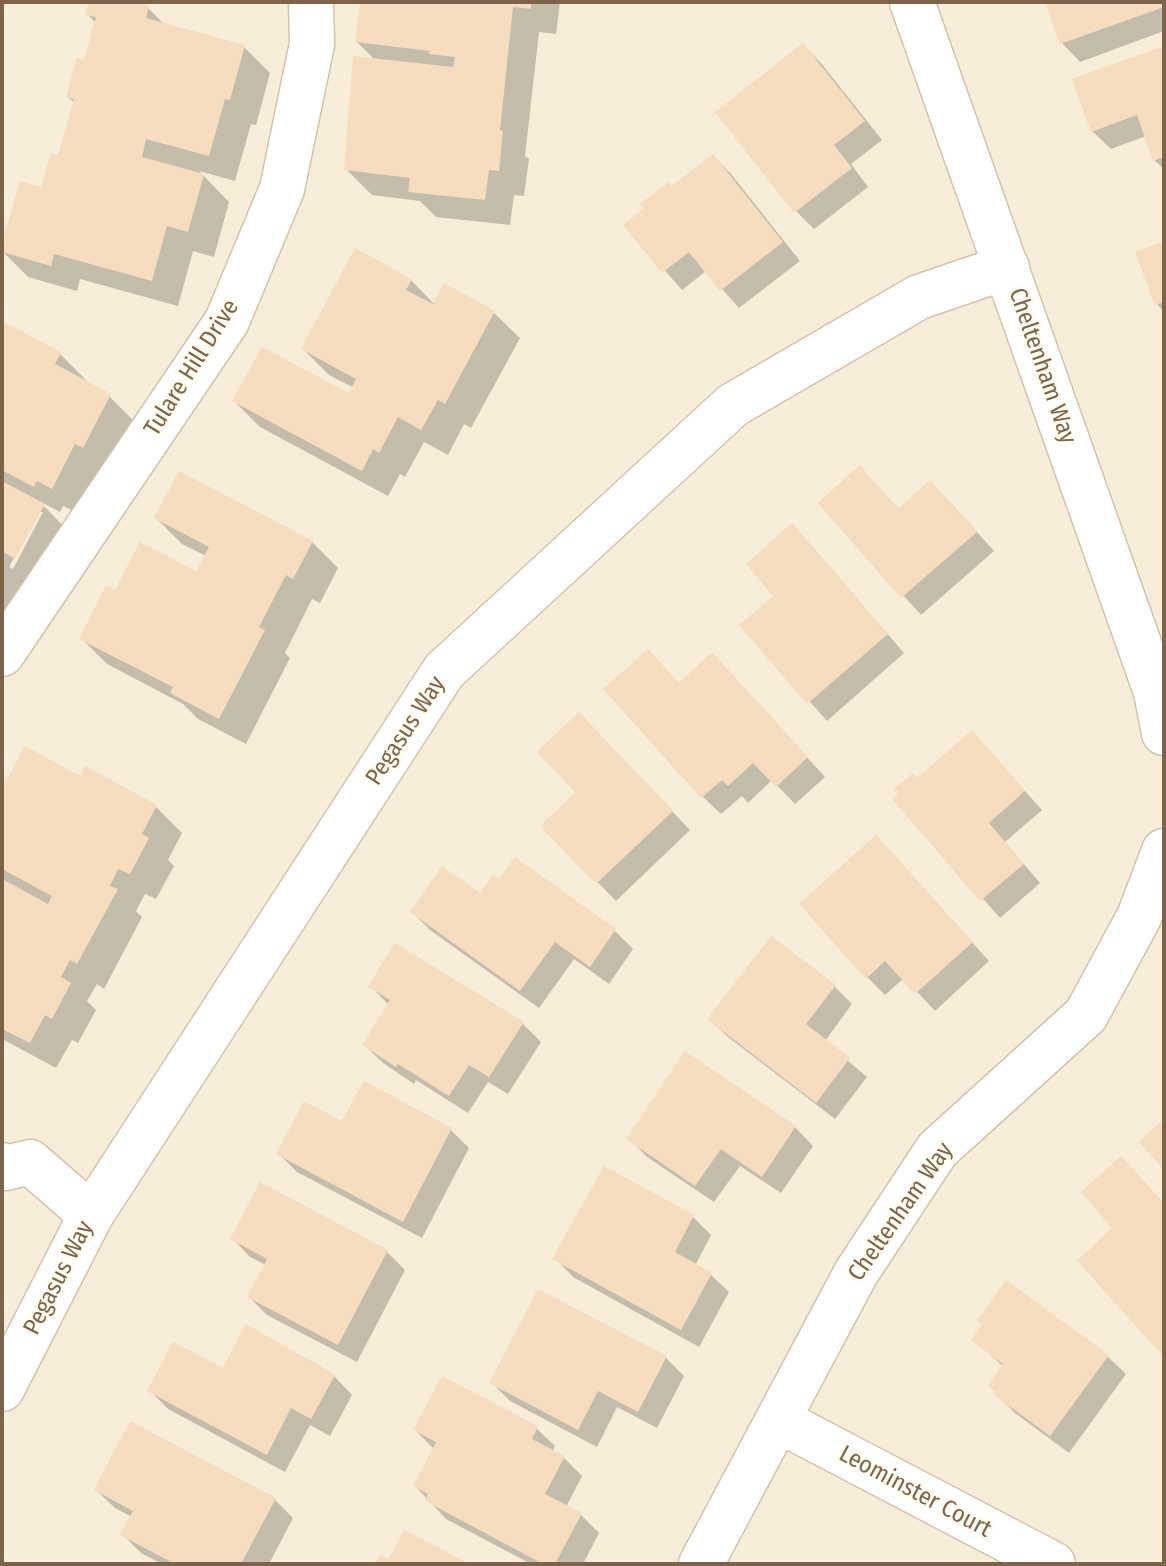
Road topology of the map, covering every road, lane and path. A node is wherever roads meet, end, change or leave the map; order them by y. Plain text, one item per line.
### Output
1 (311, 2) edge
2 (912, 2) edge
3 (1007, 267) junction
4 (2, 654) edge
5 (1164, 733) edge
6 (1164, 851) edge
7 (2, 1165) edge
8 (91, 1215) junction
9 (2, 1389) edge
10 (778, 1420) junction
11 (701, 1564) edge
12 (1053, 1564) edge

1 - 4 street, Tulare Hill Drive
2 - 3 street, Cheltenham Way
3 - 5 street, Cheltenham Way
3 - 8 street, Pegasus Way
6 - 10 street, Cheltenham Way
7 - 8 street
8 - 9 street, Pegasus Way
10 - 11 street, Cheltenham Way
10 - 12 street, Leominster Court

